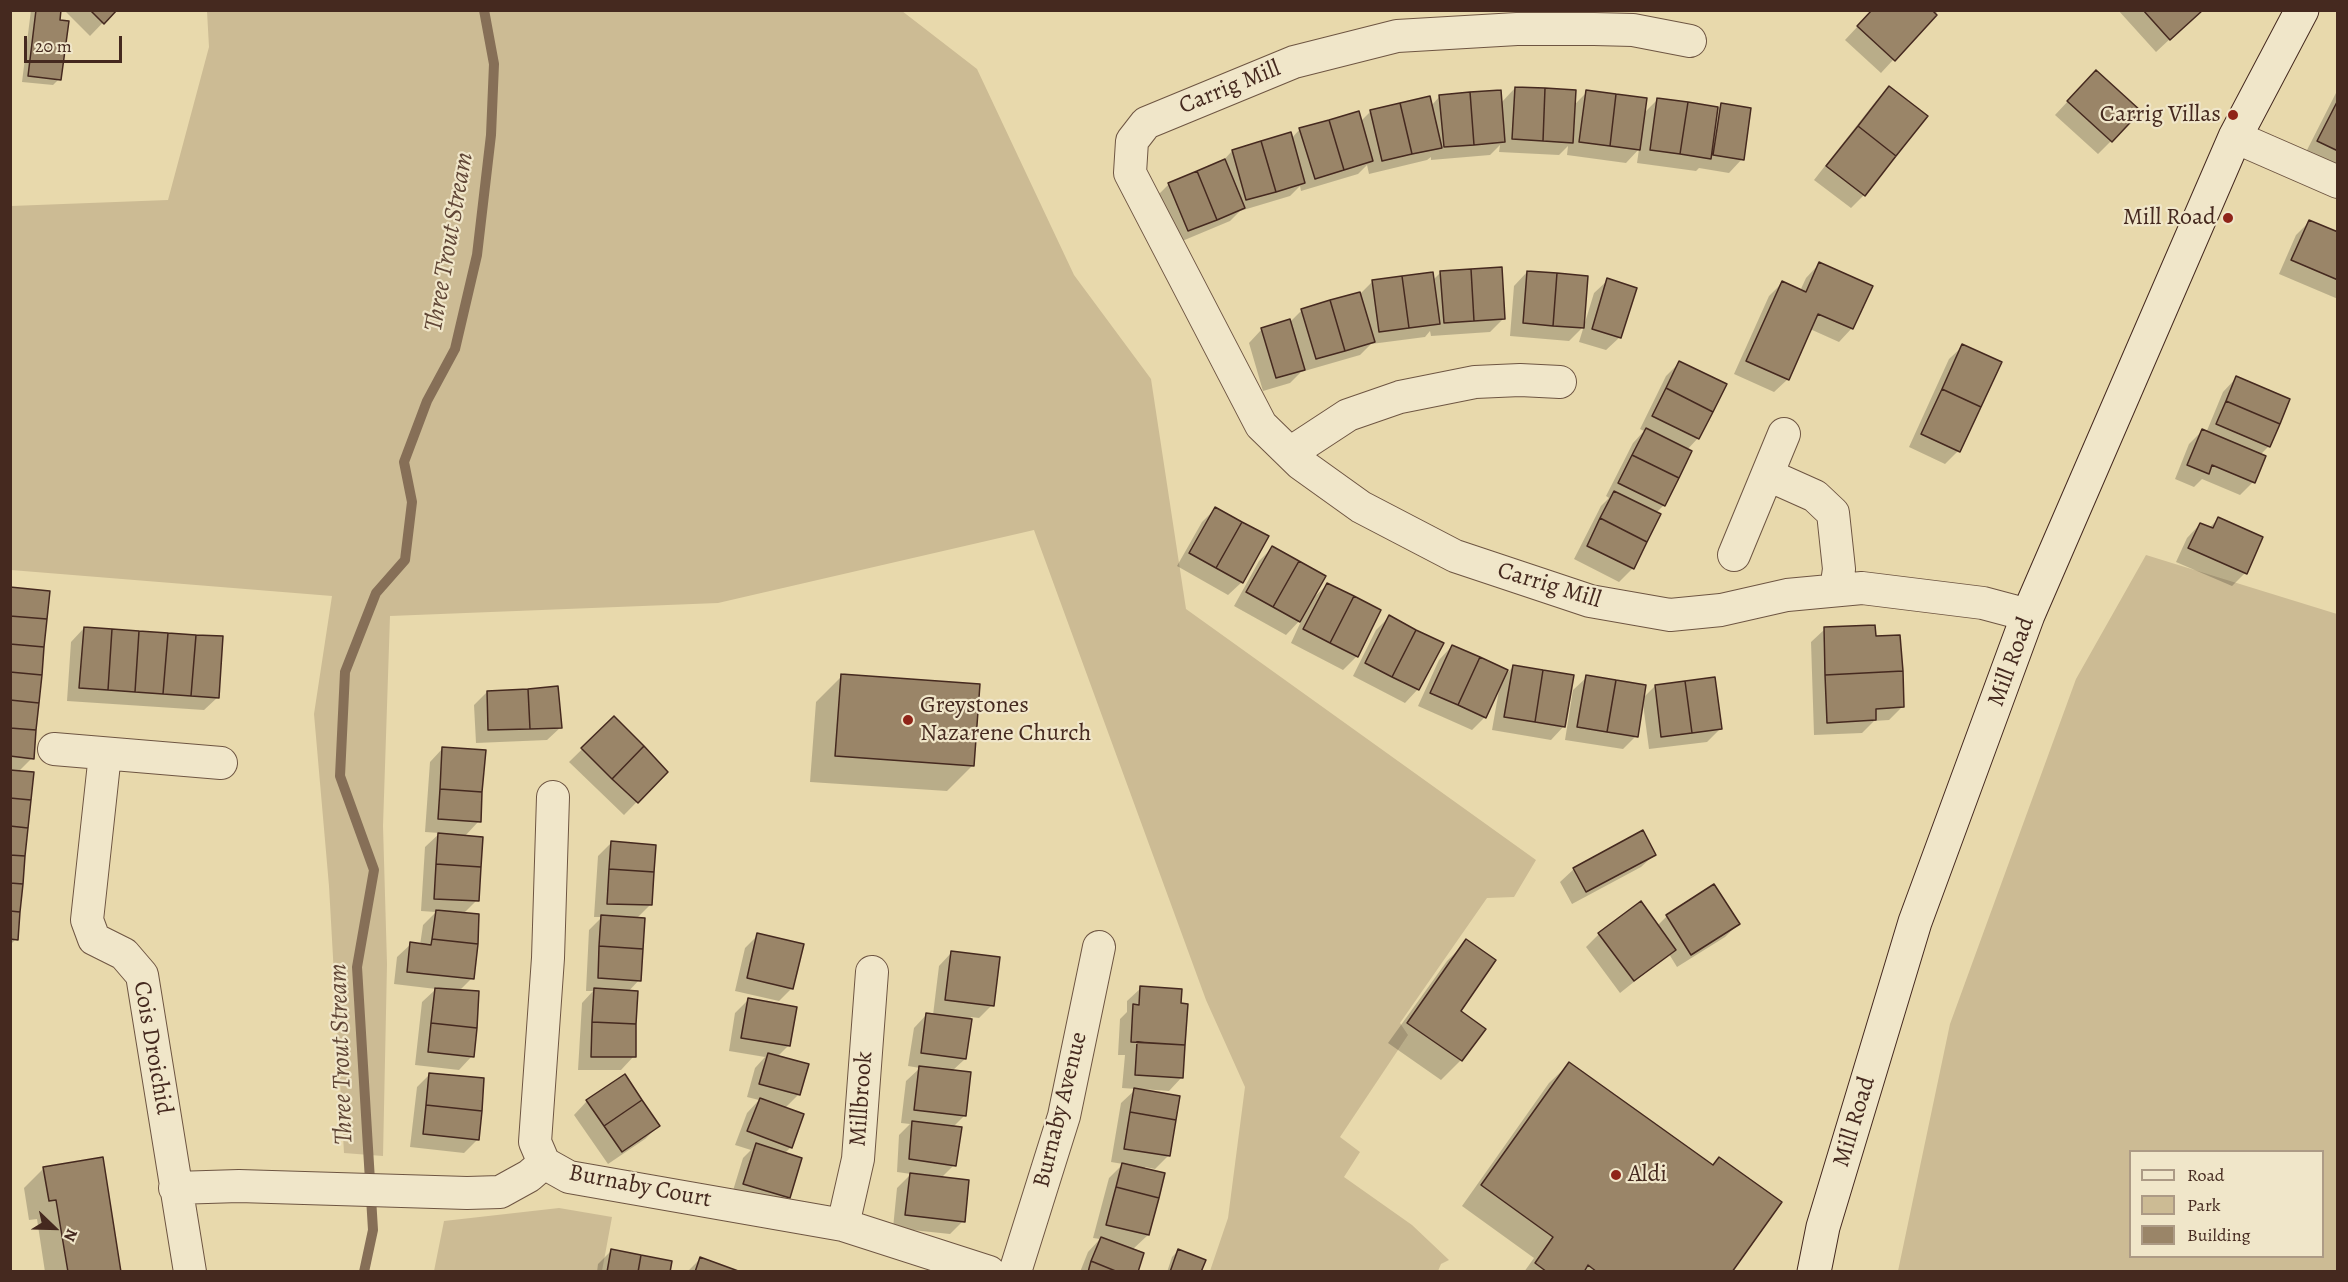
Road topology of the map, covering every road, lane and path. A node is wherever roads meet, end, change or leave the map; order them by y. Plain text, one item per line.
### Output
1 (2302, 10) edge
2 (1690, 41) dead end
3 (2235, 137) junction
4 (2337, 182) edge
5 (1560, 382) dead end
6 (1784, 434) dead end
7 (1290, 453) junction
8 (1768, 475) junction
9 (1734, 555) dead end
10 (1836, 590) junction
11 (2028, 615) junction
12 (54, 749) dead end
13 (105, 754) junction
14 (221, 763) dead end
15 (553, 797) dead end
16 (1099, 947) dead end
17 (872, 972) dead end
18 (544, 1163) junction
19 (175, 1188) junction
20 (843, 1225) junction
21 (190, 1272) edge
22 (989, 1272) edge
23 (1015, 1272) edge
24 (1814, 1272) edge

1 - 3 main road, Mill Road
2 - 7 street, Carrig Mill
3 - 4 street
3 - 11 main road, Mill Road
5 - 7 street
6 - 8 street
7 - 10 street, Carrig Mill
8 - 9 street
8 - 10 street
10 - 11 street, Carrig Mill
11 - 24 main road, Mill Road
12 - 13 street
13 - 14 street
13 - 19 street, Cois Droichid
15 - 18 street, Burnaby Court
16 - 23 street, Burnaby Avenue
17 - 20 street, Millbrook
18 - 19 street
18 - 20 street, Burnaby Court
19 - 21 street, Cois Droichid
20 - 22 street, Burnaby Court

